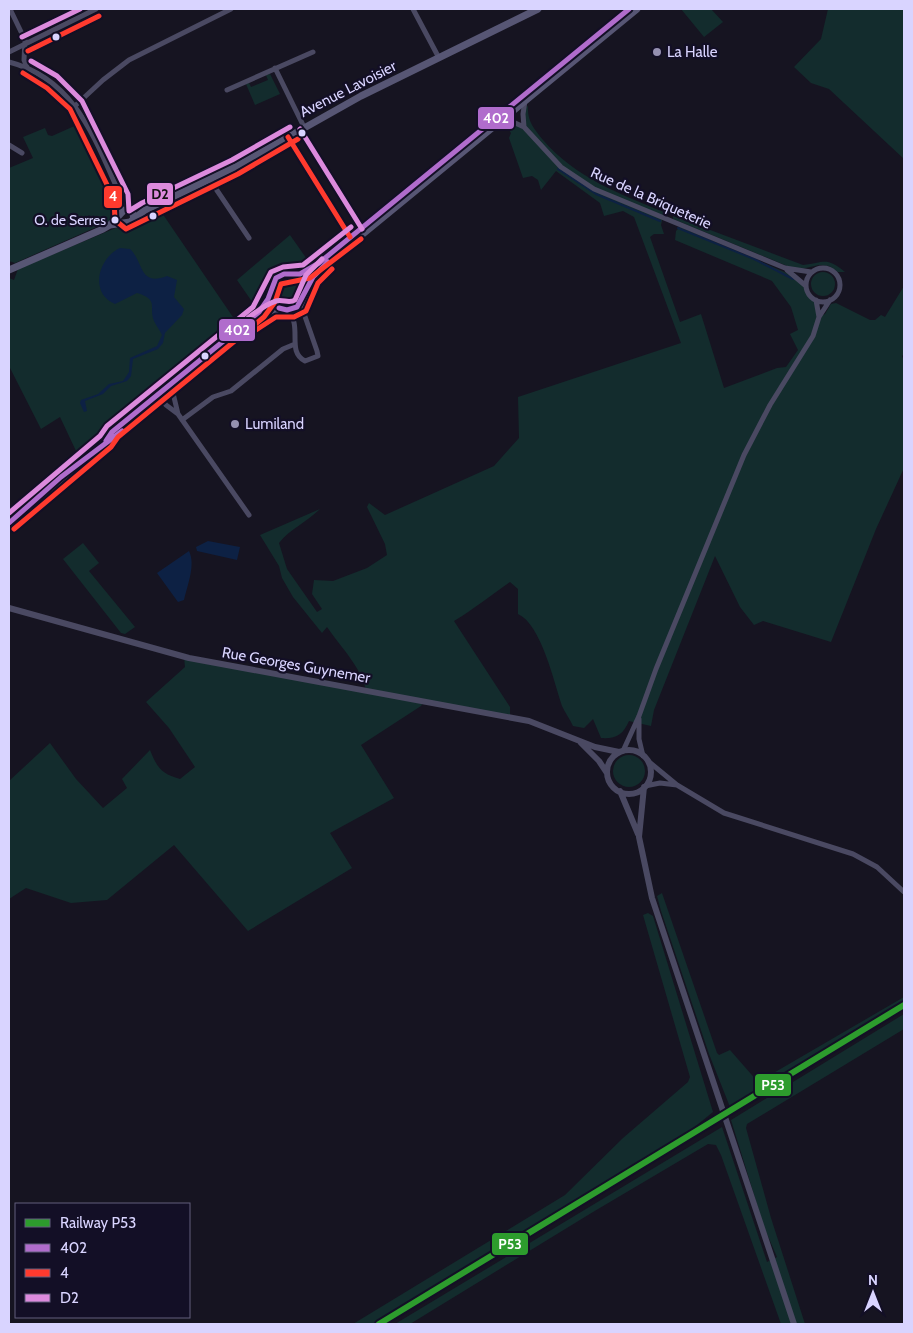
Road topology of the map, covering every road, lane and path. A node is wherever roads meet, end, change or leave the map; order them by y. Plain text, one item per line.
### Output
1 (10, 9) edge
2 (96, 9) edge
3 (231, 9) edge
4 (413, 9) edge
5 (538, 9) edge
6 (629, 9) edge
7 (637, 9) edge
8 (25, 44) junction
9 (9, 52) edge
10 (313, 52) dead end
11 (439, 58) junction
12 (9, 62) edge
13 (27, 67) junction
14 (275, 68) junction
15 (227, 90) dead end
16 (525, 101) junction
17 (76, 105) junction
18 (500, 121) junction
19 (304, 127) junction
20 (524, 127) junction
21 (9, 145) edge
22 (22, 152) dead end
23 (210, 180) junction
24 (121, 196) junction
25 (131, 210) junction
26 (145, 210) junction
27 (122, 213) junction
28 (130, 220) junction
29 (110, 225) junction
30 (249, 238) dead end
31 (785, 268) junction
32 (9, 270) edge
33 (812, 272) junction
34 (295, 275) junction
35 (806, 286) junction
36 (306, 293) junction
37 (270, 296) junction
38 (816, 300) junction
39 (830, 300) junction
40 (301, 305) junction
41 (279, 308) junction
42 (288, 310) junction
43 (819, 317) junction
44 (295, 344) junction
45 (177, 379) junction
46 (174, 388) junction
47 (160, 400) junction
48 (178, 414) junction
49 (182, 420) junction
50 (106, 441) junction
51 (249, 515) dead end
52 (9, 523) edge
53 (9, 608) edge
54 (639, 716) junction
55 (579, 740) junction
56 (621, 752) junction
57 (645, 758) junction
58 (607, 774) junction
59 (678, 785) junction
60 (644, 787) junction
61 (620, 791) junction
62 (639, 837) junction
63 (904, 892) edge
64 (794, 1324) edge

1 - 8 street
2 - 8 street
3 - 17 street
4 - 11 street
5 - 11 main road, Avenue Lavoisier
6 - 34 main road
7 - 16 main road
8 - 9 street
8 - 13 street
10 - 14 street
11 - 19 main road, Avenue Lavoisier
12 - 13 street
13 - 17 street
14 - 15 street
14 - 19 street
16 - 18 main road
16 - 20 street
17 - 24 street
18 - 20 street
18 - 36 main road
19 - 23 main road, Avenue Lavoisier
20 - 31 street, Rue de la Briqueterie
21 - 22 street
23 - 26 main road, Avenue Lavoisier
23 - 30 street
24 - 25 street
24 - 27 street
25 - 26 main road, Avenue Lavoisier
25 - 27 main road, Avenue Lavoisier
25 - 28 main road
26 - 28 main road, Avenue Lavoisier
27 - 28 main road
27 - 29 main road, Avenue Lavoisier
28 - 29 main road, Avenue Lavoisier
29 - 32 main road, Avenue Lavoisier
31 - 33 street, Rue de la Briqueterie
31 - 35 street, Rue de la Briqueterie
33 - 35 street
33 - 39 street
34 - 36 main road
34 - 37 main road
35 - 38 street
36 - 40 main road
37 - 41 main road
37 - 45 main road
38 - 39 street
38 - 43 street
39 - 43 street
40 - 42 main road
40 - 44 street
41 - 42 main road
41 - 46 main road
42 - 44 street
43 - 54 street
44 - 49 street
45 - 47 street
45 - 50 main road
46 - 47 main road
46 - 48 street
47 - 48 street
47 - 50 main road
48 - 49 street
49 - 51 street
50 - 52 main road
53 - 55 street, Rue Georges Guynemer
54 - 56 street
54 - 57 street
55 - 56 street, Rue Georges Guynemer
55 - 58 street, Rue Georges Guynemer
56 - 57 street
56 - 58 street
57 - 59 street
57 - 60 street
58 - 61 street
59 - 60 street
59 - 63 street
60 - 61 street
60 - 62 street
61 - 62 street
62 - 64 street

